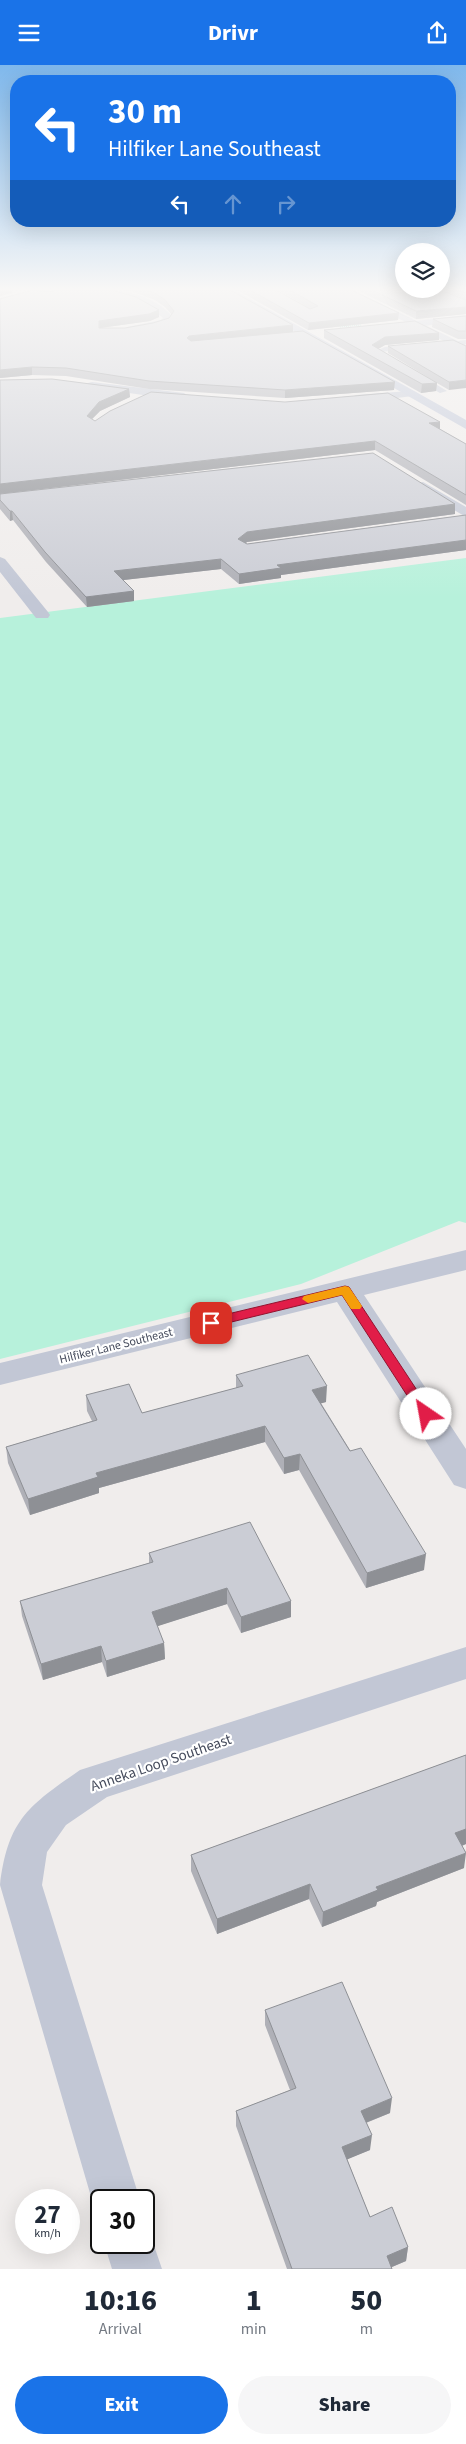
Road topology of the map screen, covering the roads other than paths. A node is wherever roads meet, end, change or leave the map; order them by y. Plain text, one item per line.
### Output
1 (142, 393) edge
2 (149, 394) junction
3 (409, 394) joint
4 (197, 398) edge
5 (344, 400) edge
6 (132, 402) edge
7 (466, 425) edge
8 (408, 477) edge
9 (462, 518) edge
10 (0, 561) edge
11 (6, 578) edge
12 (42, 615) dead end
13 (466, 1260) edge
14 (345, 1290) junction
15 (0, 1374) edge
16 (466, 1476) edge
17 (466, 1663) edge
18 (113, 2189) edge
19 (132, 2254) edge
20 (137, 2269) edge

1 - 2 street
2 - 4 street
2 - 6 street
3 - 5 street
3 - 7 main road
8 - 9 street
10 - 11 street
11 - 12 street
13 - 14 street, Hilfiker Lane Southeast
14 - 15 street, Hilfiker Lane Southeast
14 - 16 street
17 - 18 street, Anneka Loop Southeast
19 - 20 street

